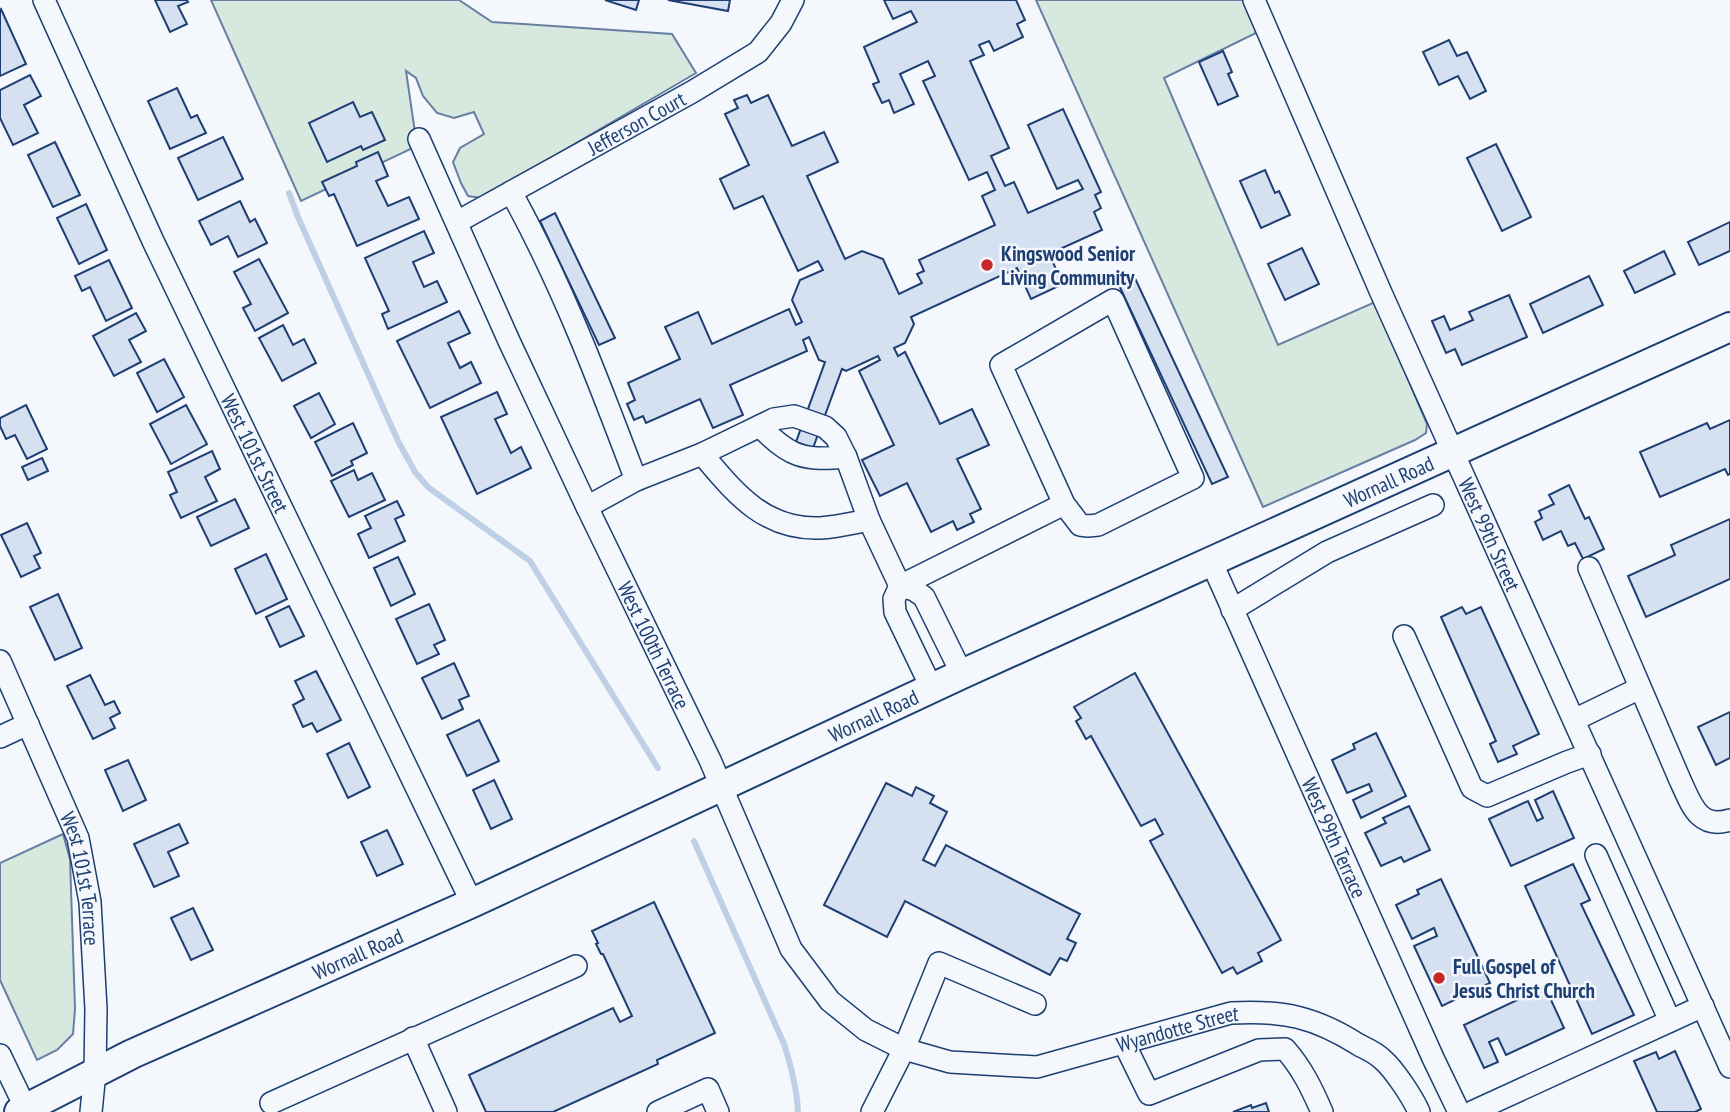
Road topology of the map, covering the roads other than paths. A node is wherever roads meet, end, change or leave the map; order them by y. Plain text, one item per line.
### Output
1 (44, 0) edge
2 (793, 0) edge
3 (1254, 0) edge
4 (419, 139) dead end
5 (511, 192) junction
6 (457, 222) junction
7 (1730, 327) edge
8 (760, 426) junction
9 (1454, 451) junction
10 (702, 454) junction
11 (846, 457) junction
12 (636, 480) junction
13 (1064, 504) junction
14 (1433, 505) dead end
15 (587, 507) junction
16 (869, 520) junction
17 (1211, 561) junction
18 (1589, 568) dead end
19 (900, 586) junction
20 (1232, 610) junction
21 (1404, 636) dead end
22 (0, 661) edge
23 (962, 674) junction
24 (1640, 688) junction
25 (932, 689) junction
26 (1574, 720) junction
27 (28, 724) junction
28 (0, 737) edge
29 (1590, 754) junction
30 (722, 786) junction
31 (1730, 820) edge
32 (1596, 855) dead end
33 (472, 904) junction
34 (576, 966) dead end
35 (1035, 1004) dead end
36 (1703, 1006) junction
37 (1280, 1014) junction
38 (1670, 1021) junction
39 (414, 1038) junction
40 (1124, 1043) junction
41 (904, 1049) junction
42 (1285, 1049) junction
43 (0, 1055) edge
44 (1730, 1067) edge
45 (94, 1072) junction
46 (271, 1103) dead end
47 (22, 1110) edge
48 (91, 1112) edge
49 (446, 1112) edge
50 (658, 1112) edge
51 (718, 1112) edge
52 (872, 1112) edge
53 (1322, 1112) edge
54 (1419, 1112) edge
55 (1459, 1112) edge
56 (1472, 1112) edge

1 - 33 street, West 101st Street
2 - 5 street, Jefferson Court
3 - 9 street, West 99th Street
4 - 6 street, West 100th Terrace
5 - 6 street, Jefferson Court
5 - 12 street
6 - 15 street, West 100th Terrace
7 - 9 main road, Wornall Road
8 - 10 street
8 - 11 street
8 - 11 street
9 - 17 main road, Wornall Road
9 - 26 street, West 99th Street
10 - 12 street
10 - 16 street
11 - 16 street
12 - 15 street
13 - 13 street
13 - 19 street
14 - 20 street
15 - 30 street, West 100th Terrace
16 - 19 street
17 - 20 street, West 99th Terrace
17 - 23 main road, Wornall Road
18 - 24 street
19 - 23 street
19 - 25 street
20 - 55 street, West 99th Terrace
21 - 29 street
22 - 27 street, West 101st Terrace
23 - 25 main road, Wornall Road
24 - 26 street
24 - 31 street
25 - 30 main road, Wornall Road
26 - 29 street, West 99th Street
27 - 28 street
27 - 45 street, West 101st Terrace
29 - 36 street, West 99th Street
30 - 33 main road, Wornall Road
30 - 41 street, West 100th Terrace
32 - 38 street
33 - 45 main road, Wornall Road
34 - 39 street
35 - 41 street
36 - 38 street
36 - 44 street, West 99th Street
37 - 40 street, Wyandotte Street
37 - 42 street
37 - 54 street, Wyandotte Street
38 - 56 street
39 - 46 street
39 - 49 street
40 - 41 street, Wyandotte Street
40 - 42 street
41 - 52 street
42 - 53 street
43 - 47 street
45 - 47 main road, Wornall Road
45 - 48 street, West 101st Terrace
50 - 51 street

